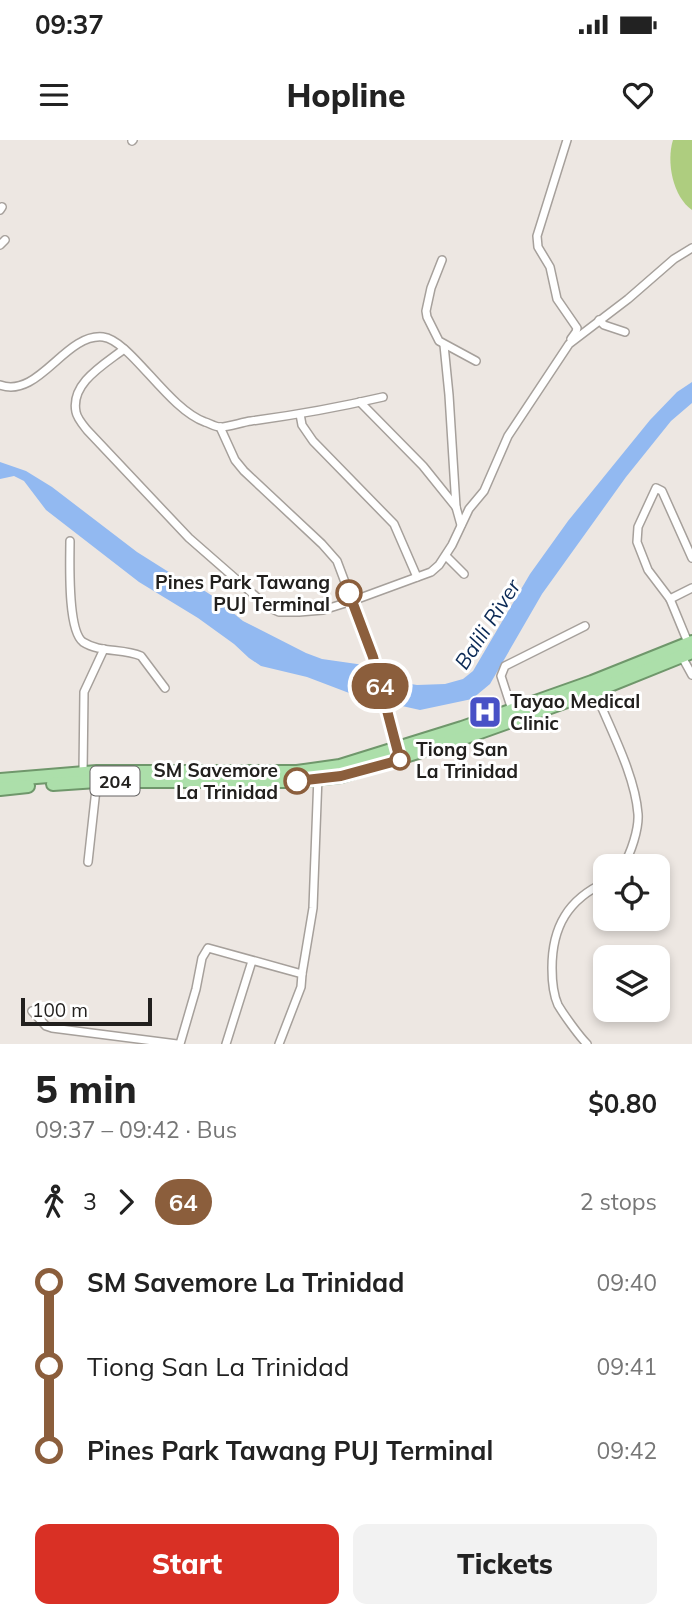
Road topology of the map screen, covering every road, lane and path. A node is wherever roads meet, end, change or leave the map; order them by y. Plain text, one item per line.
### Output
1 (567, 140) edge
2 (692, 248) edge
3 (442, 260) dead end
4 (599, 320) junction
5 (625, 332) dead end
6 (569, 344) junction
7 (444, 345) junction
8 (124, 349) junction
9 (476, 361) dead end
10 (0, 385) edge
11 (383, 397) dead end
12 (360, 402) junction
13 (300, 414) junction
14 (219, 427) junction
15 (100, 443) junction
16 (92, 450) dead end
17 (456, 507) junction
18 (461, 526) junction
19 (70, 541) dead end
20 (446, 556) junction
21 (692, 558) edge
22 (464, 573) dead end
23 (417, 577) junction
24 (692, 588) edge
25 (670, 599) junction
26 (352, 601) junction
27 (585, 626) dead end
28 (104, 649) junction
29 (687, 649) edge
30 (692, 676) edge
31 (593, 687) junction
32 (165, 688) dead end
33 (513, 715) junction
34 (398, 754) junction
35 (83, 773) junction
36 (318, 775) junction
37 (97, 777) junction
38 (0, 780) edge
39 (0, 789) edge
40 (629, 854) edge
41 (88, 862) dead end
42 (593, 889) edge
43 (252, 961) junction
44 (302, 974) junction
45 (32, 1011) dead end
46 (178, 1044) edge
47 (226, 1044) edge
48 (279, 1044) edge
49 (587, 1044) edge

1 - 6 street
2 - 4 street
3 - 7 street
4 - 5 street
4 - 6 street
6 - 18 street
7 - 9 street
7 - 17 street
8 - 10 street
8 - 14 street
8 - 15 street
11 - 12 street
12 - 13 street
12 - 17 street
13 - 14 street
13 - 23 street
14 - 26 street
15 - 16 street
15 - 26 street
17 - 18 street
18 - 20 street
19 - 28 street
20 - 22 street
20 - 23 street
21 - 25 street
23 - 26 street
24 - 25 street
25 - 29 street
26 - 34 street
27 - 33 street
28 - 32 street
28 - 35 street
29 - 30 street
29 - 31 highway, 204
31 - 33 highway, 204
31 - 40 street
33 - 34 highway, 204
34 - 36 highway, 204
35 - 37 highway, 204
35 - 38 highway, 204
36 - 37 highway, 204
36 - 44 street
37 - 39 highway, 204
37 - 41 street
42 - 49 street
43 - 44 street
43 - 46 street
43 - 47 street
44 - 48 street
45 - 46 street

